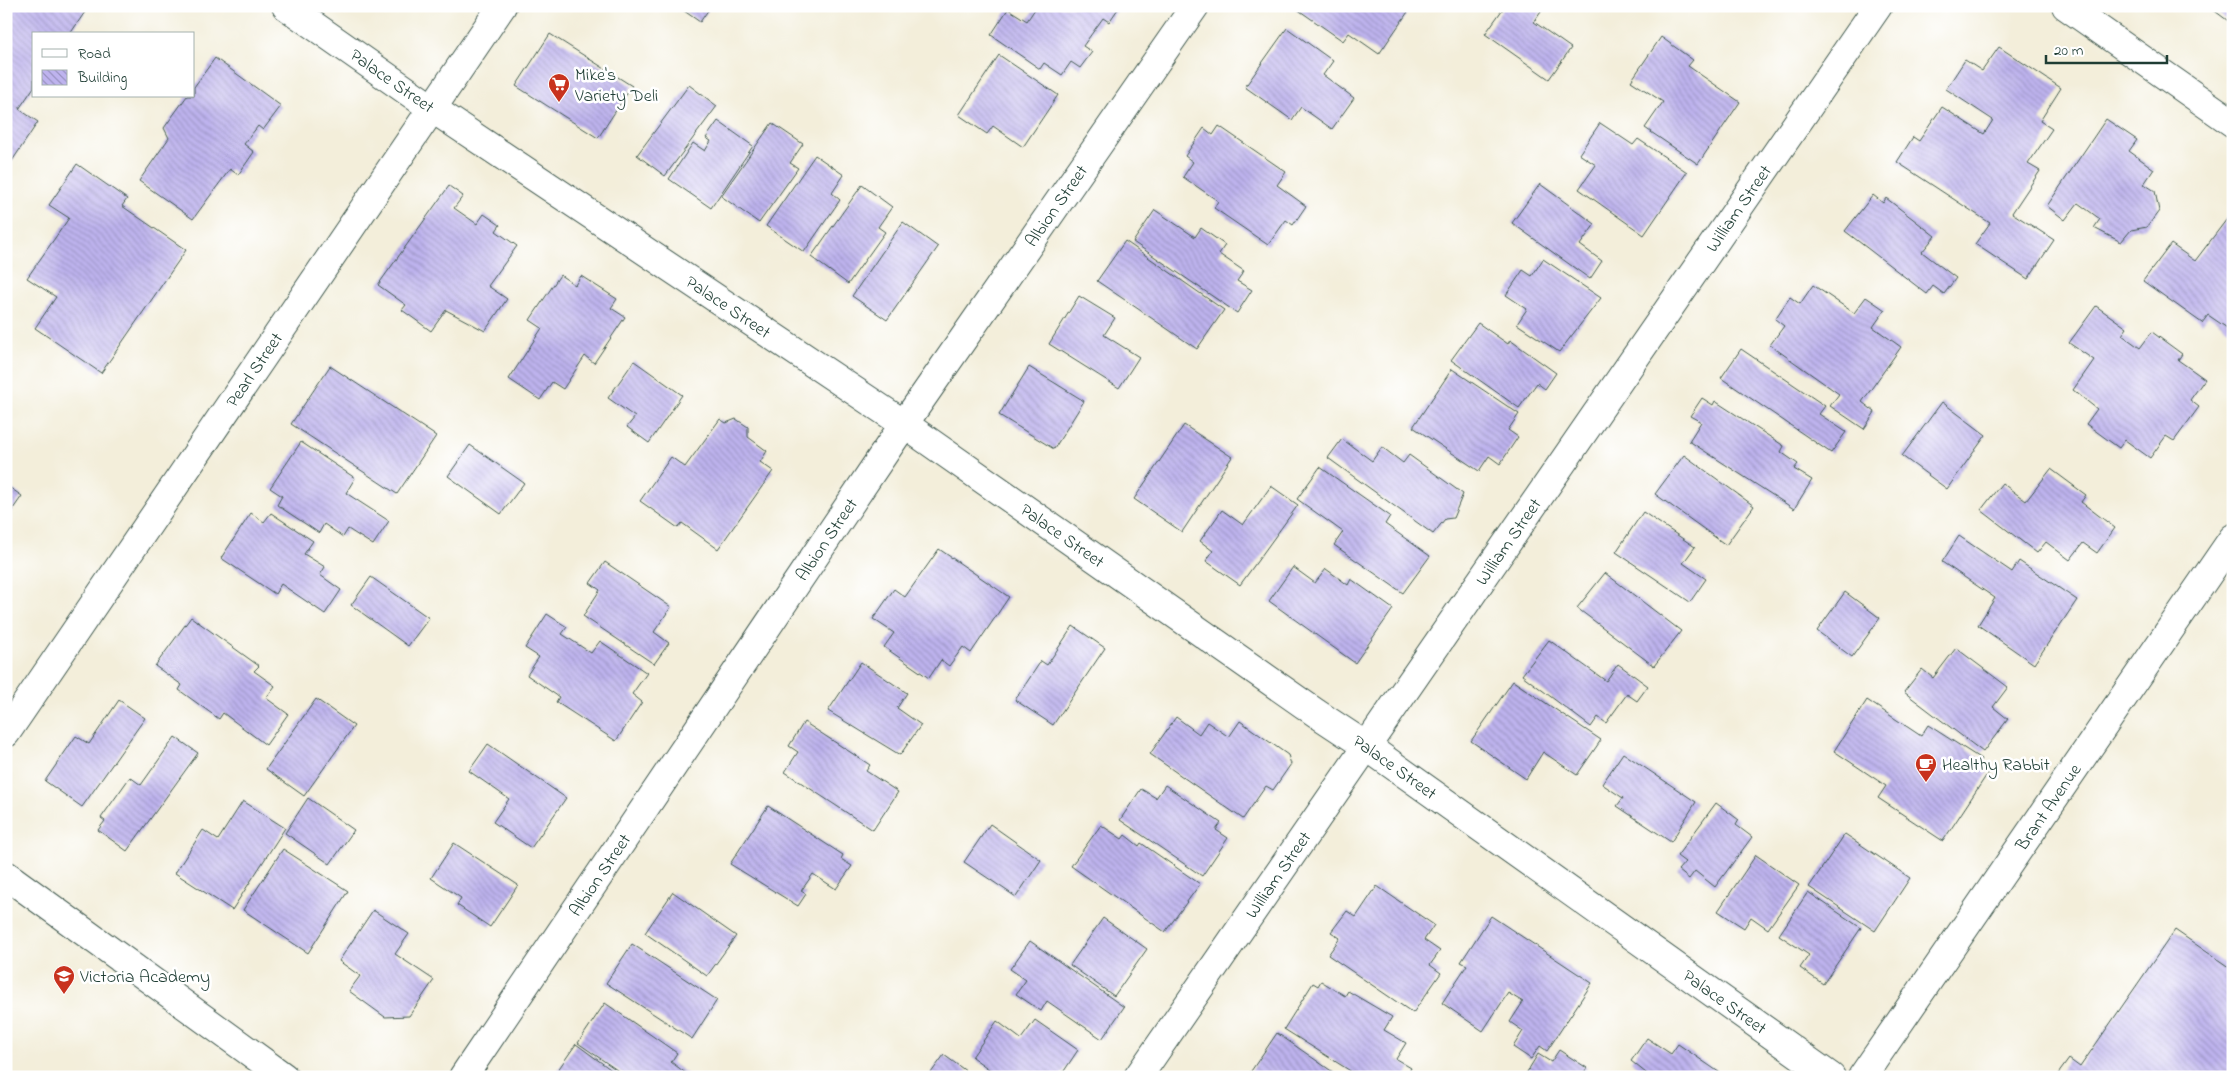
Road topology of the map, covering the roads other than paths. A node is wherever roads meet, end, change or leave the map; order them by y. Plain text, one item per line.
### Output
1 (286, 6) edge
2 (502, 6) edge
3 (1195, 6) edge
4 (1878, 6) edge
5 (2066, 6) edge
6 (433, 109) junction
7 (2233, 123) edge
8 (904, 424) junction
9 (2233, 538) edge
10 (6, 733) edge
11 (1366, 746) junction
12 (6, 875) edge
13 (284, 1077) edge
14 (463, 1077) edge
15 (1138, 1077) edge
16 (1831, 1077) edge
17 (1862, 1077) edge

1 - 6 street, Palace Street
2 - 6 street, Pearl Street
3 - 8 street, Albion Street
4 - 11 street, William Street
5 - 7 street
6 - 8 street, Palace Street
6 - 10 street, Pearl Street
8 - 11 street, Palace Street
8 - 14 street, Albion Street
9 - 17 street, Brant Avenue
11 - 15 street, William Street
11 - 16 street, Palace Street
12 - 13 street

